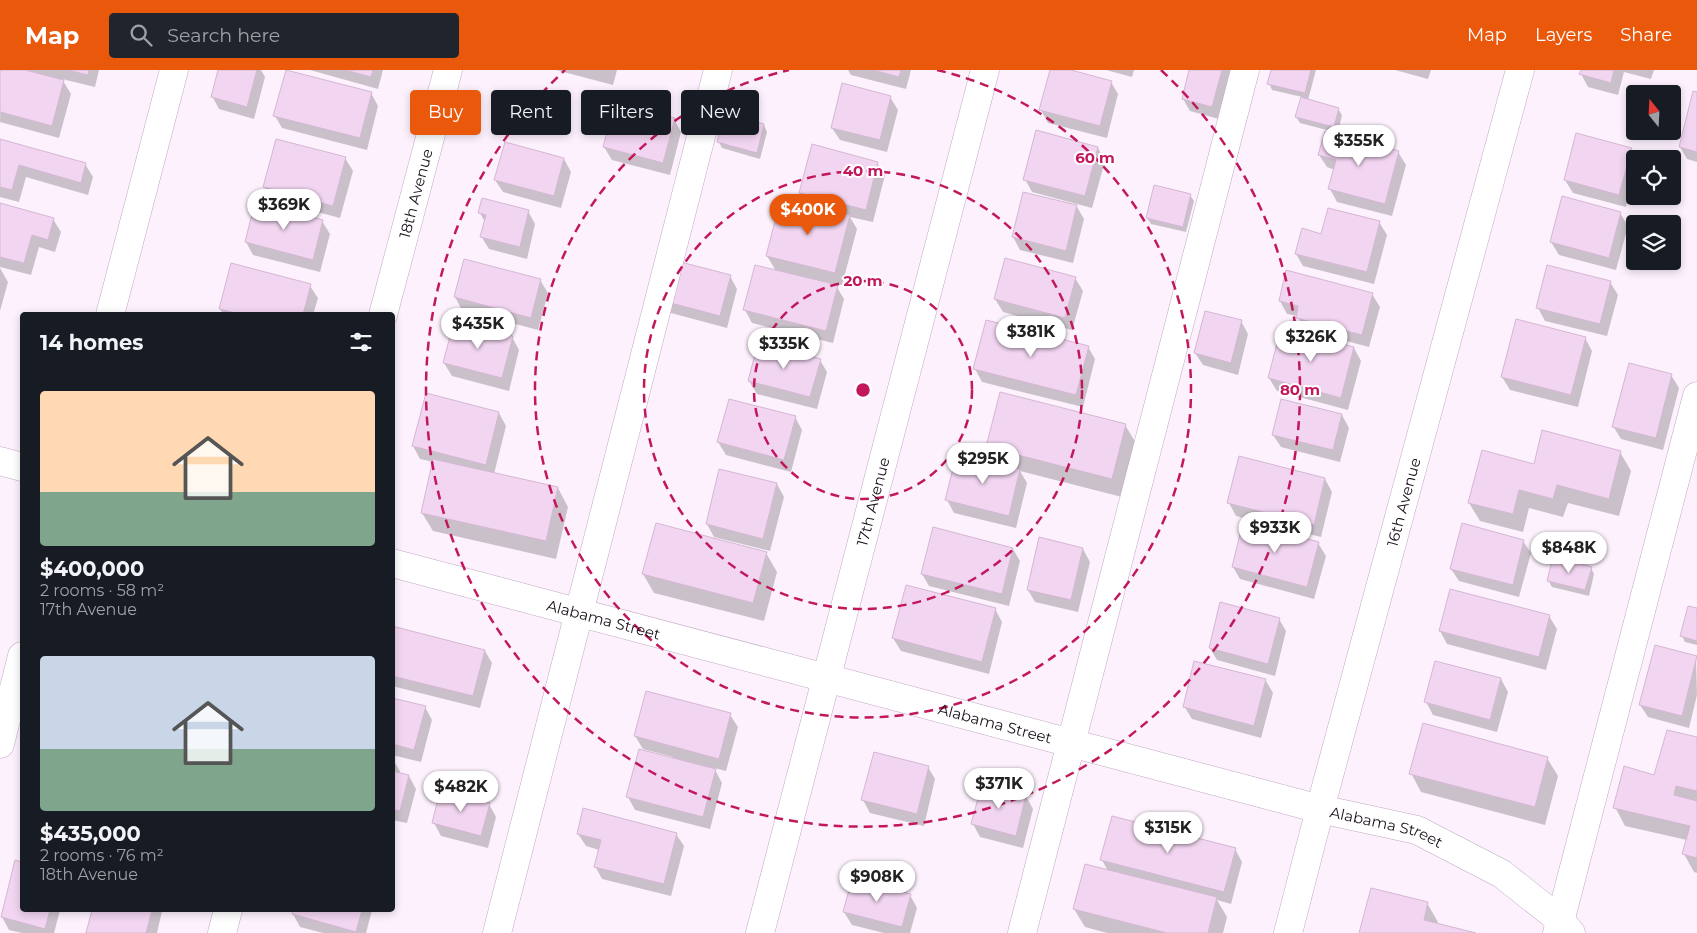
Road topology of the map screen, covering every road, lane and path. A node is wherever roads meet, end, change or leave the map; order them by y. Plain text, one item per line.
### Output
1 (174, 70) edge
2 (448, 70) edge
3 (718, 70) edge
4 (984, 70) edge
5 (1245, 70) edge
6 (1520, 70) edge
7 (111, 312) edge
8 (384, 312) edge
9 (1697, 396) edge
10 (0, 461) edge
11 (20, 466) edge
12 (395, 565) edge
13 (579, 612) junction
14 (20, 664) edge
15 (825, 678) junction
16 (1071, 742) junction
17 (0, 744) edge
18 (1320, 808) junction
19 (227, 912) edge
20 (1563, 929) edge
21 (222, 933) edge
22 (497, 933) edge
23 (760, 933) edge
24 (1022, 933) edge
25 (1288, 933) edge

1 - 7 street
2 - 8 street, 18th Avenue
3 - 13 street
4 - 15 street, 17th Avenue
5 - 16 street
6 - 18 street, 16th Avenue
9 - 20 street
10 - 11 street
12 - 13 street, Alabama Street
13 - 15 street, Alabama Street
13 - 22 street
14 - 17 street
15 - 16 street, Alabama Street
15 - 23 street, 17th Avenue
16 - 18 street, Alabama Street
16 - 24 street
18 - 20 street, Alabama Street
18 - 25 street, 16th Avenue
19 - 21 street

